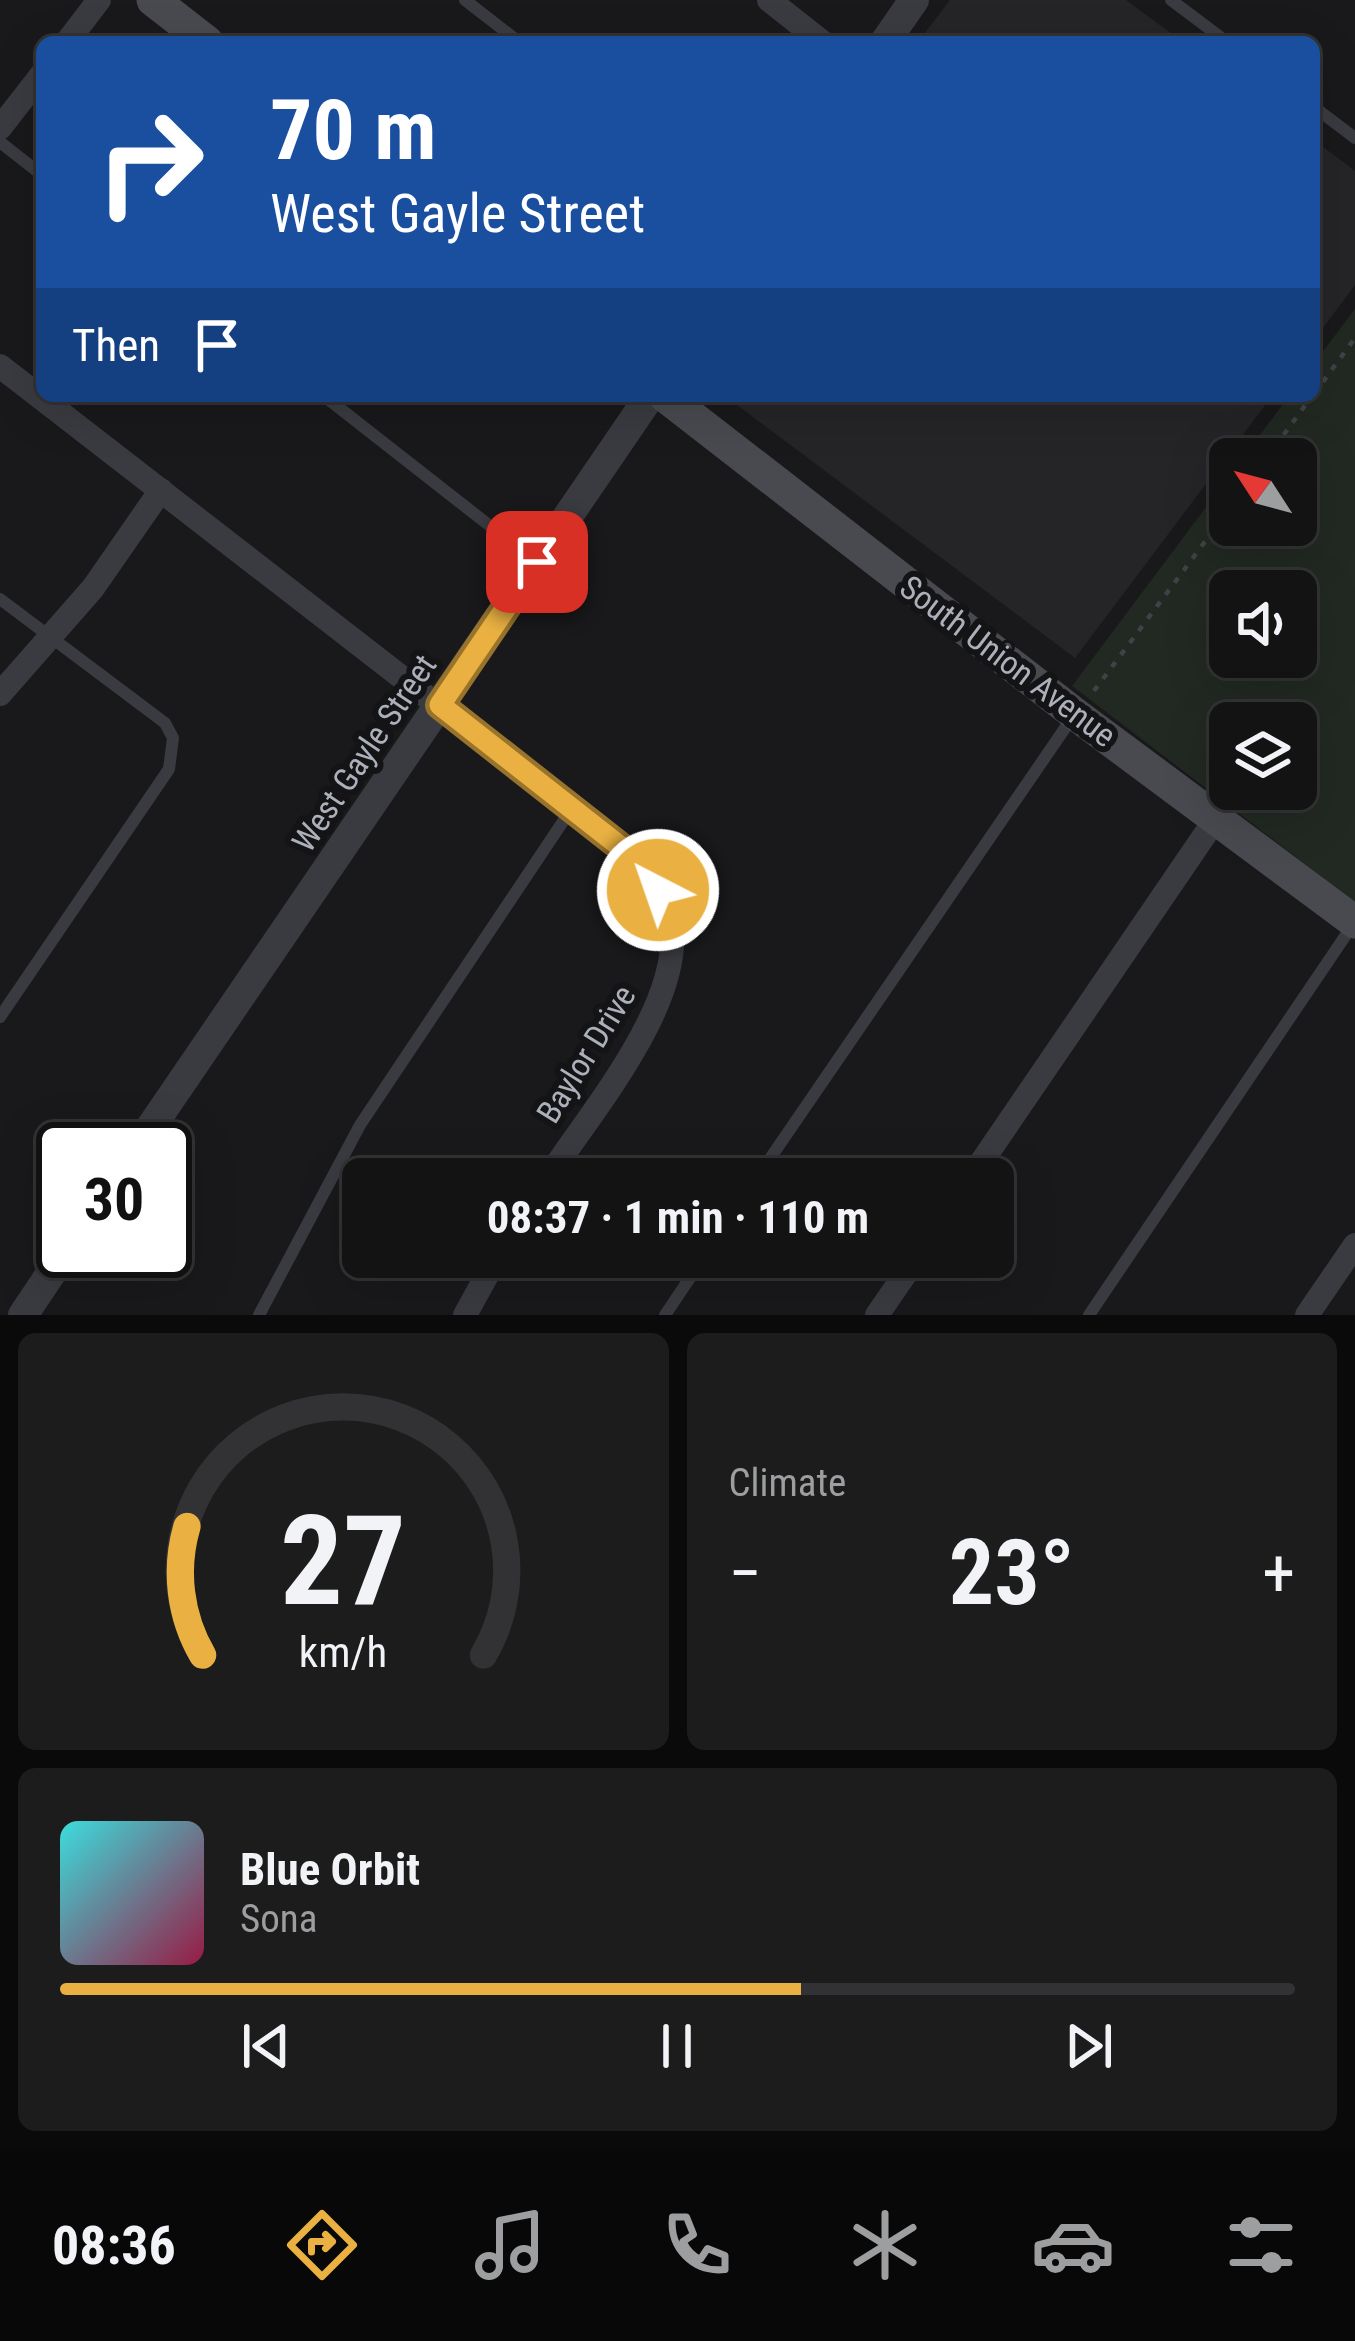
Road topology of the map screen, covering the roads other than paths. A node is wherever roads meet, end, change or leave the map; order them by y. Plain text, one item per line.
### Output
1 (99, 0) edge
2 (153, 0) edge
3 (465, 0) edge
4 (769, 0) edge
5 (914, 0) edge
6 (1171, 0) edge
7 (72, 36) edge
8 (199, 36) edge
9 (510, 36) edge
10 (814, 36) edge
11 (889, 36) edge
12 (1219, 36) edge
13 (36, 82) edge
14 (1320, 112) edge
15 (0, 128) edge
16 (1355, 138) edge
17 (0, 142) edge
18 (36, 170) edge
19 (0, 366) edge
20 (36, 394) edge
21 (47, 402) edge
22 (333, 402) edge
23 (646, 402) edge
24 (673, 402) edge
25 (161, 490) junction
26 (537, 562) junction
27 (0, 599) edge
28 (51, 640) junction
29 (0, 694) edge
30 (440, 705) junction
31 (1083, 705) junction
32 (572, 808) junction
33 (1216, 817) junction
34 (1355, 922) edge
35 (0, 1017) edge
36 (154, 1122) edge
37 (561, 1158) edge
38 (770, 1158) edge
39 (984, 1158) edge
40 (1355, 1245) edge
41 (47, 1278) edge
42 (485, 1278) edge
43 (690, 1278) edge
44 (903, 1278) edge
45 (22, 1315) edge
46 (260, 1315) edge
47 (465, 1315) edge
48 (665, 1315) edge
49 (878, 1315) edge
50 (1089, 1315) edge
51 (1307, 1315) edge

1 - 7 street
2 - 8 main road
3 - 9 lane
4 - 10 street
5 - 11 street
6 - 12 lane
13 - 15 street
14 - 16 lane
17 - 18 lane
19 - 20 street, Baylor Drive
21 - 25 street, Baylor Drive
22 - 26 lane
23 - 26 street, West Gayle Street
24 - 31 main road, South Union Avenue
25 - 28 street
25 - 30 street, Baylor Drive
26 - 30 street, West Gayle Street
27 - 28 lane
28 - 29 street
28 - 35 lane
30 - 32 street, Baylor Drive
30 - 36 street, West Gayle Street
31 - 33 main road, South Union Avenue
31 - 38 lane
32 - 37 street, Baylor Drive
32 - 46 lane
33 - 34 main road, South Union Avenue
33 - 39 street
34 - 50 lane
40 - 51 street
41 - 45 street
42 - 47 street
43 - 48 lane
44 - 49 street

